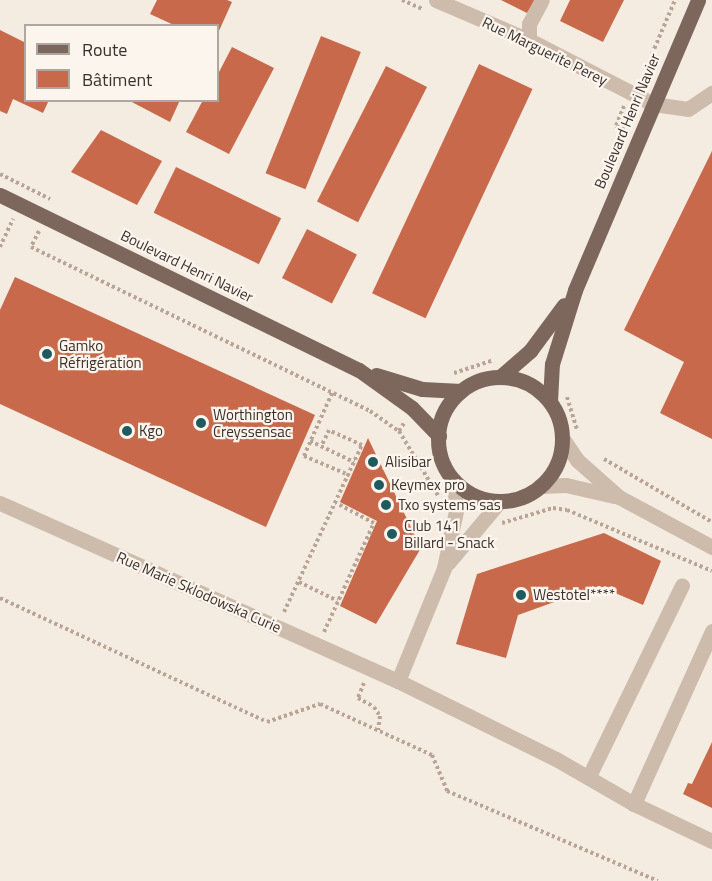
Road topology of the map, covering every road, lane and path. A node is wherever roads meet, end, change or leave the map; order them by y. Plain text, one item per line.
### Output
1 (402, 0) edge
2 (542, 0) edge
3 (675, 0) edge
4 (698, 0) edge
5 (433, 7) edge
6 (529, 40) junction
7 (653, 72) dead end
8 (712, 93) edge
9 (615, 98) dead end
10 (648, 101) junction
11 (633, 134) junction
12 (622, 142) dead end
13 (0, 174) edge
14 (0, 195) edge
15 (20, 205) junction
16 (46, 217) junction
17 (0, 247) edge
18 (574, 290) junction
19 (495, 360) dead end
20 (359, 370) junction
21 (443, 377) dead end
22 (500, 377) junction
23 (564, 388) dead end
24 (461, 391) junction
25 (332, 393) junction
26 (550, 401) junction
27 (412, 408) junction
28 (399, 431) junction
29 (578, 435) dead end
30 (439, 436) junction
31 (563, 439) junction
32 (310, 441) junction
33 (322, 445) junction
34 (595, 453) dead end
35 (354, 462) junction
36 (349, 475) junction
37 (454, 480) junction
38 (540, 486) junction
39 (619, 497) junction
40 (500, 501) junction
41 (0, 503) edge
42 (336, 503) junction
43 (456, 511) junction
44 (480, 521) junction
45 (712, 522) edge
46 (712, 547) edge
47 (444, 568) junction
48 (712, 571) edge
49 (298, 582) junction
50 (682, 585) dead end
51 (0, 598) edge
52 (338, 601) junction
53 (277, 626) junction
54 (712, 631) edge
55 (318, 645) junction
56 (371, 669) junction
57 (399, 681) junction
58 (378, 730) junction
59 (589, 776) junction
60 (634, 804) junction
61 (712, 841) edge
62 (658, 881) edge

1 - 5 path
2 - 6 street
3 - 7 path
4 - 10 main road, Boulevard Henri Navier
5 - 6 street, Rue Marguerite Perey
6 - 10 street, Rue Marguerite Perey
8 - 10 street, Rue Marguerite Perey
9 - 11 path
10 - 11 main road, Boulevard Henri Navier
10 - 11 path
11 - 12 path
11 - 18 main road, Boulevard Henri Navier
13 - 16 path
14 - 15 main road, Boulevard Henri Navier
15 - 16 main road, Boulevard Henri Navier
15 - 17 path
16 - 20 main road, Boulevard Henri Navier
16 - 25 path
18 - 22 main road, Boulevard Henri Navier
18 - 26 main road, Boulevard Henri Navier
19 - 21 path
20 - 24 main road, Boulevard Henri Navier
20 - 27 main road, Boulevard Henri Navier
22 - 24 main road
22 - 26 main road
23 - 29 path
24 - 30 main road
25 - 28 path
25 - 32 path
26 - 31 main road
27 - 28 path
27 - 30 main road, Boulevard Henri Navier
28 - 43 path
30 - 37 main road
31 - 38 main road
31 - 39 street
32 - 33 path
32 - 36 path
33 - 35 path
33 - 35 path
34 - 45 path
35 - 36 path
36 - 42 path
37 - 40 main road
37 - 43 street
38 - 39 street
38 - 40 main road
39 - 46 street
40 - 44 street
41 - 53 street, Rue Marie Sklodowska Curie
42 - 49 path
42 - 52 path
43 - 47 street
44 - 47 street
44 - 48 path
47 - 57 street
49 - 52 path
49 - 53 path
50 - 59 street
51 - 58 path
52 - 55 path
53 - 55 street, Rue Marie Sklodowska Curie
54 - 60 street
55 - 56 street, Rue Marie Sklodowska Curie
56 - 57 street, Rue Marie Sklodowska Curie
56 - 58 path
57 - 59 street, Rue Marie Sklodowska Curie
58 - 62 path
59 - 60 street, Rue Marie Sklodowska Curie
60 - 61 street, Rue Marie Sklodowska Curie

